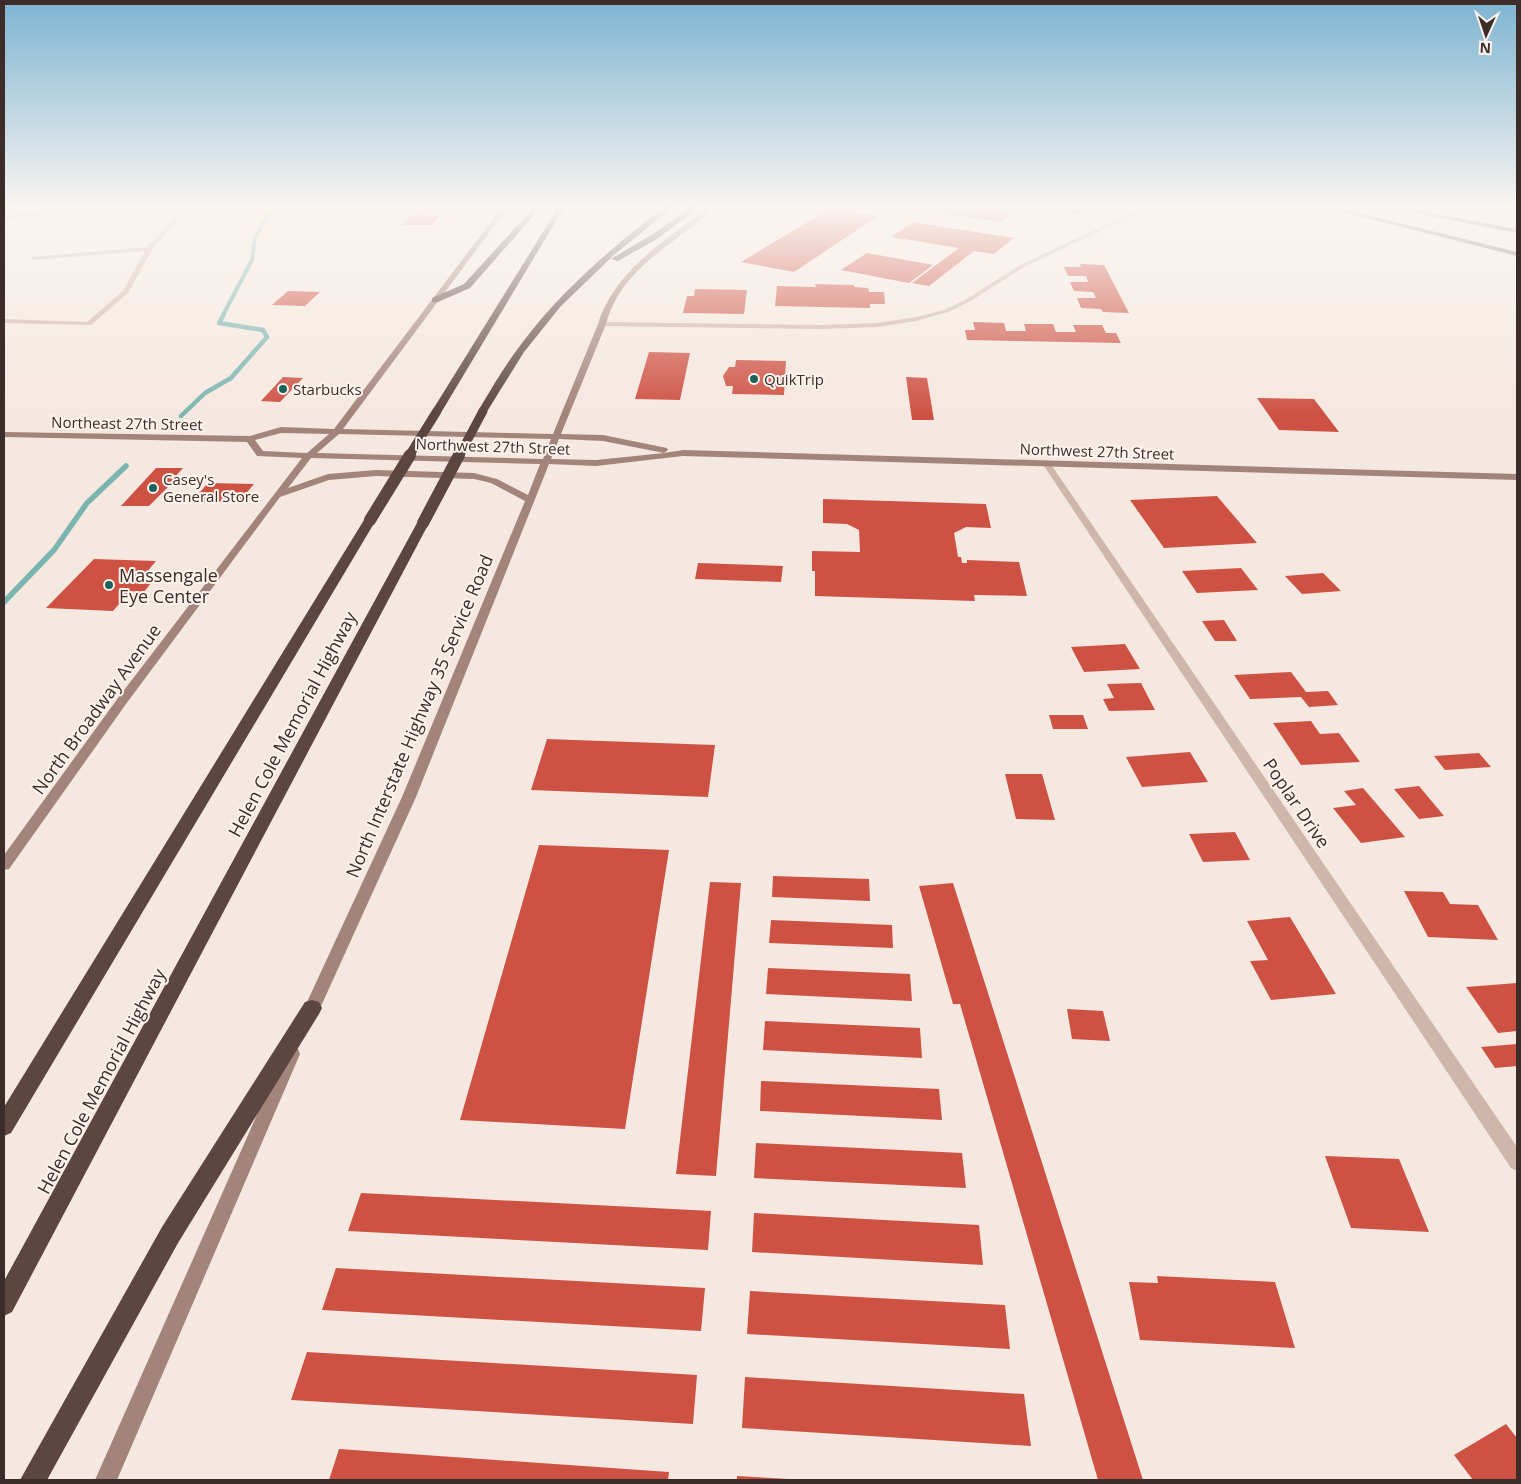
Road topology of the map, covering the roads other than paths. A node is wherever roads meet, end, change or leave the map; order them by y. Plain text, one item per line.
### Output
1 (135, 275) edge
2 (454, 275) edge
3 (477, 275) edge
4 (520, 275) edge
5 (586, 275) edge
6 (630, 275) edge
7 (1007, 275) edge
8 (435, 300) junction
9 (4, 321) edge
10 (602, 324) junction
11 (337, 431) junction
12 (4, 434) edge
13 (556, 436) junction
14 (250, 439) junction
15 (675, 453) junction
16 (309, 454) junction
17 (546, 462) junction
18 (1046, 463) junction
19 (1517, 477) edge
20 (277, 495) junction
21 (530, 500) junction
22 (4, 865) edge
23 (312, 1008) junction
24 (4, 1126) edge
25 (1517, 1162) edge
26 (4, 1304) edge
27 (33, 1480) edge
28 (106, 1480) edge

1 - 9 street
2 - 8 main road
3 - 8 highway
4 - 24 highway, Helen Cole Memorial Highway, bridge
5 - 26 highway, Helen Cole Memorial Highway, bridge
6 - 10 main road, North Interstate Highway 35 Service Road
7 - 10 street
8 - 11 main road
10 - 13 main road, North Interstate Highway 35 Service Road
11 - 13 main road, Northwest 27th Street
11 - 14 main road, Northeast 27th Street
11 - 16 main road, North Broadway Avenue
12 - 14 main road, Northeast 27th Street
13 - 15 main road, Northwest 27th Street
13 - 17 main road, North Interstate Highway 35 Service Road
14 - 16 main road
15 - 17 main road, Northwest 27th Street
15 - 18 main road, Northwest 27th Street
16 - 17 main road, Northwest 27th Street
16 - 20 main road, North Broadway Avenue
17 - 21 main road, North Interstate Highway 35 Service Road
18 - 19 main road, Northwest 27th Street
18 - 25 street, Poplar Drive
20 - 21 main road
20 - 22 main road, North Broadway Avenue
21 - 23 main road, North Interstate Highway 35 Service Road
23 - 27 highway
23 - 28 main road, North Interstate Highway 35 Service Road

